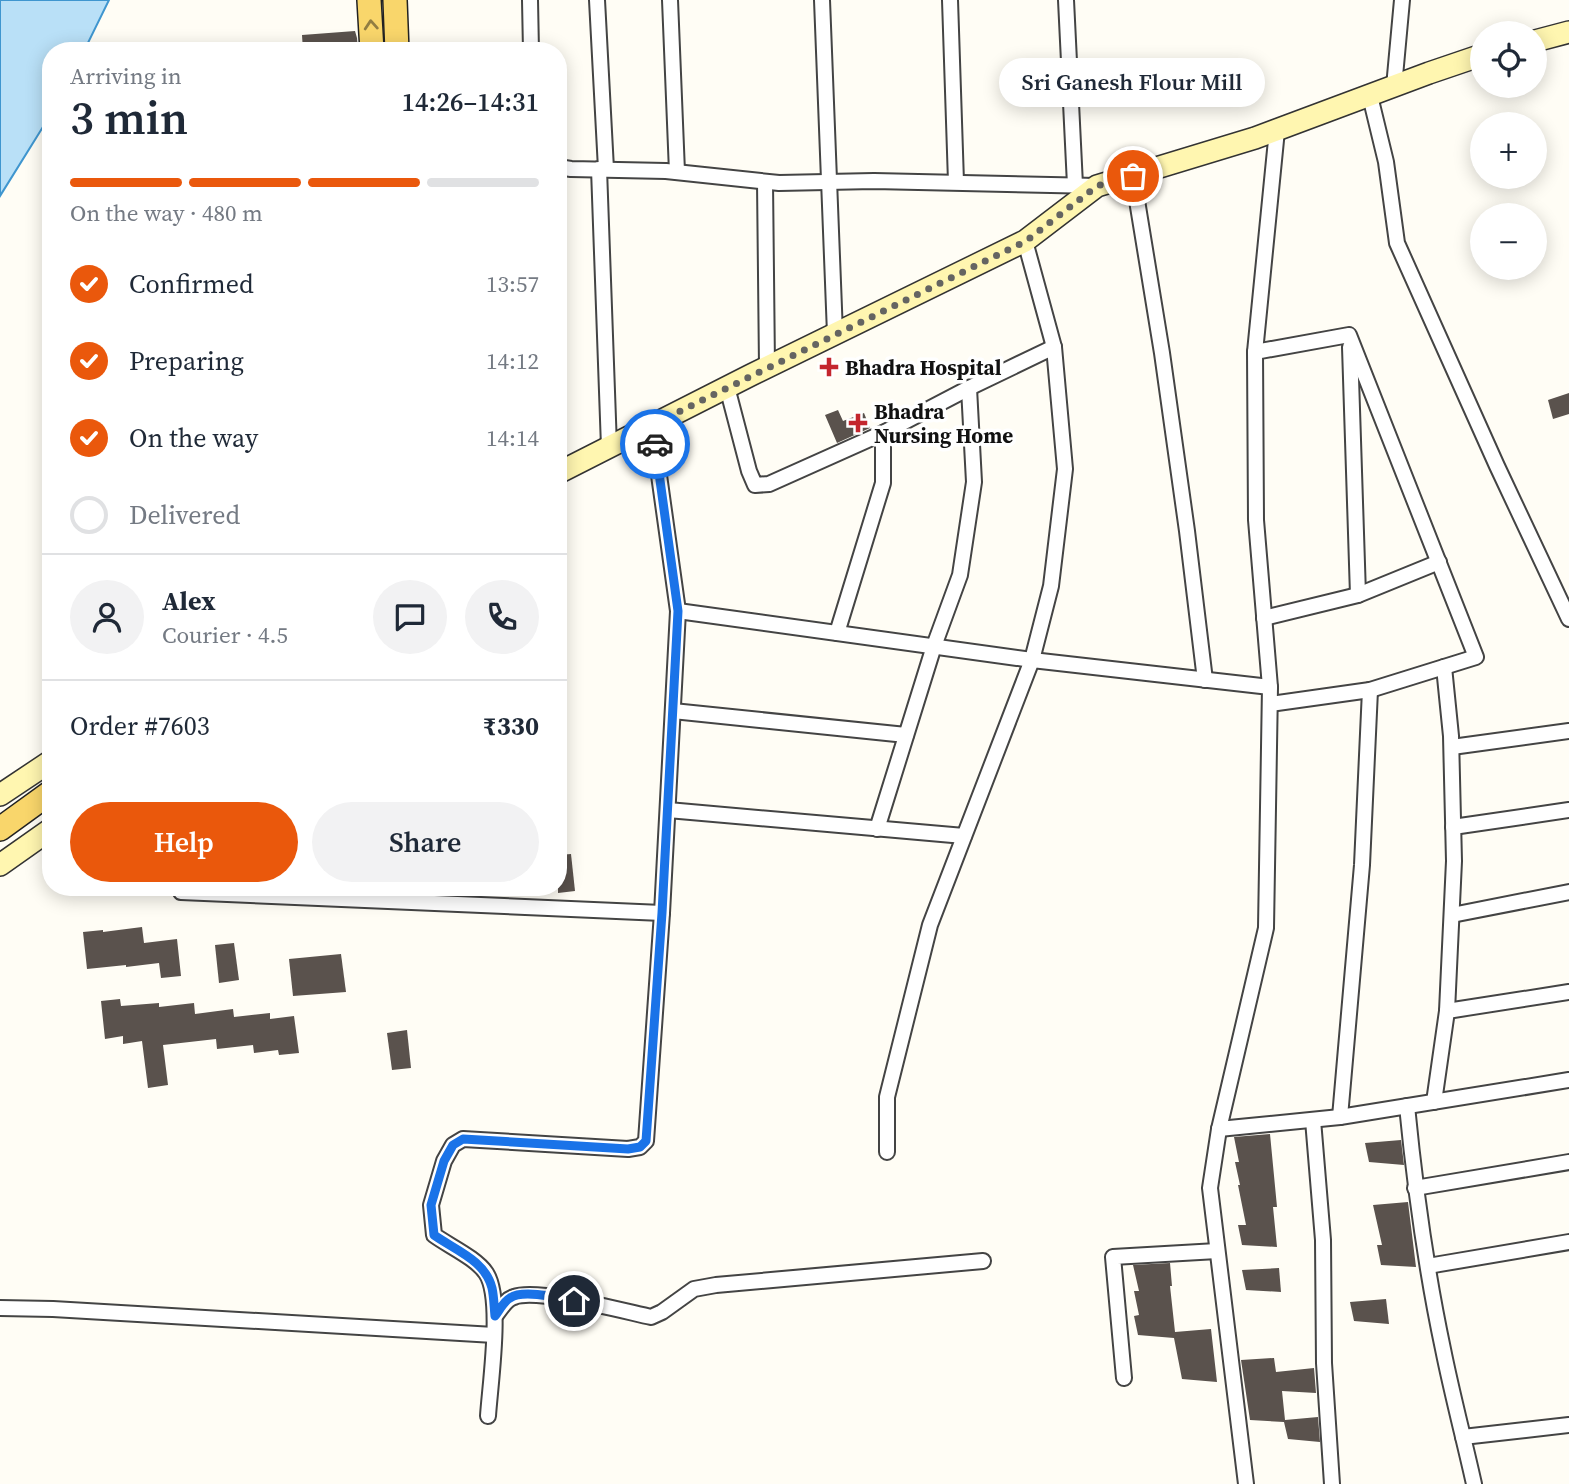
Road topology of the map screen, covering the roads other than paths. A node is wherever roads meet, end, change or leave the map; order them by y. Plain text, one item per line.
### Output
1 (369, 0) edge
2 (395, 0) edge
3 (530, 0) edge
4 (597, 0) edge
5 (670, 0) edge
6 (822, 0) edge
7 (950, 0) edge
8 (1066, 0) edge
9 (1402, 0) edge
10 (1569, 32) edge
11 (1547, 38) edge
12 (371, 42) edge
13 (397, 42) edge
14 (531, 42) edge
15 (1470, 59) edge
16 (1394, 87) junction
17 (1370, 96) junction
18 (1277, 130) junction
19 (567, 167) edge
20 (602, 169) junction
21 (677, 172) junction
22 (1133, 176) junction
23 (765, 182) junction
24 (830, 182) junction
25 (956, 182) junction
26 (1075, 185) junction
27 (1097, 186) junction
28 (1026, 241) junction
29 (835, 334) junction
30 (1349, 335) junction
31 (1054, 347) junction
32 (1255, 352) junction
33 (767, 367) junction
34 (727, 387) junction
35 (968, 388) junction
36 (652, 425) junction
37 (883, 433) junction
38 (609, 447) junction
39 (567, 468) edge
40 (1439, 562) junction
41 (1358, 595) junction
42 (678, 611) junction
43 (1264, 618) junction
44 (1569, 619) edge
45 (837, 633) junction
46 (934, 646) junction
47 (1032, 660) junction
48 (1444, 667) junction
49 (1205, 680) junction
50 (1270, 687) junction
51 (1370, 691) junction
52 (1270, 704) junction
53 (673, 711) junction
54 (1569, 731) edge
55 (906, 735) junction
56 (1452, 747) junction
57 (42, 767) edge
58 (0, 795) edge
59 (42, 799) edge
60 (668, 810) junction
61 (1569, 810) edge
62 (1453, 827) junction
63 (0, 829) edge
64 (877, 829) junction
65 (42, 835) edge
66 (964, 836) junction
67 (0, 865) edge
68 (1569, 892) edge
69 (273, 896) edge
70 (662, 913) junction
71 (1452, 915) junction
72 (1569, 992) edge
73 (1447, 1011) junction
74 (1569, 1080) edge
75 (1434, 1102) junction
76 (1406, 1106) junction
77 (1340, 1117) junction
78 (1313, 1120) junction
79 (1219, 1129) junction
80 (887, 1152) dead end
81 (1569, 1162) edge
82 (1415, 1188) junction
83 (1569, 1242) edge
84 (1217, 1251) junction
85 (983, 1261) dead end
86 (1428, 1266) junction
87 (0, 1308) edge
88 (495, 1316) junction
89 (494, 1335) junction
90 (1124, 1378) dead end
91 (488, 1416) dead end
92 (1569, 1425) edge
93 (1463, 1437) junction
94 (1246, 1484) edge
95 (1332, 1484) edge
96 (1474, 1484) edge

12 -> 1 main road
2 - 13 main road
3 - 14 street
4 - 20 street
5 - 21 street
6 - 24 street
7 - 25 street
8 - 26 street
9 - 16 street
10 - 11 street
15 - 16 street
16 - 17 street
17 - 18 street
17 - 44 street
18 - 22 street
18 - 32 street
19 - 20 street
20 - 21 street
20 - 38 street
21 - 23 street
22 - 27 street
22 - 49 street
23 - 24 street
23 - 33 street
24 - 25 street
24 - 29 street
25 - 26 street
26 - 27 street
27 - 28 street
28 - 29 street
28 - 31 street
29 - 33 street
30 - 32 street
30 - 40 street
30 - 41 street
31 - 35 street
31 - 47 street
32 - 43 street
33 - 34 street
34 - 36 street
34 - 37 street
35 - 37 street
35 - 46 street
36 - 38 street
36 - 42 street
37 - 45 street
38 - 39 street
40 - 41 street
40 - 48 street
41 - 43 street
42 - 45 street
42 - 53 street
43 - 50 street
45 - 46 street
46 - 47 street
46 - 55 street
47 - 49 street
47 - 66 street
48 - 51 street
48 - 56 street
49 - 50 street
50 - 52 street
51 - 52 street
51 - 77 street
52 - 79 street
53 - 55 street
53 - 60 street
54 - 56 street
55 - 64 street
56 - 62 street
57 - 58 street
59 - 63 main road
60 - 64 street
60 - 70 street
61 - 62 street
62 - 71 street
64 - 66 street
65 - 67 street
66 - 80 street
68 - 71 street
69 - 70 street
70 - 88 street
71 - 73 street
72 - 73 street
73 - 75 street
74 - 75 street
75 - 76 street
76 - 77 street
76 - 82 street
77 - 78 street
78 - 79 street
78 - 95 street
79 - 84 street
81 - 82 street
82 - 86 street
83 - 86 street
84 - 90 street
84 - 94 street
85 - 88 street
86 - 93 street
87 - 89 street
88 - 89 street
89 - 91 street
92 - 93 street
93 - 96 street

